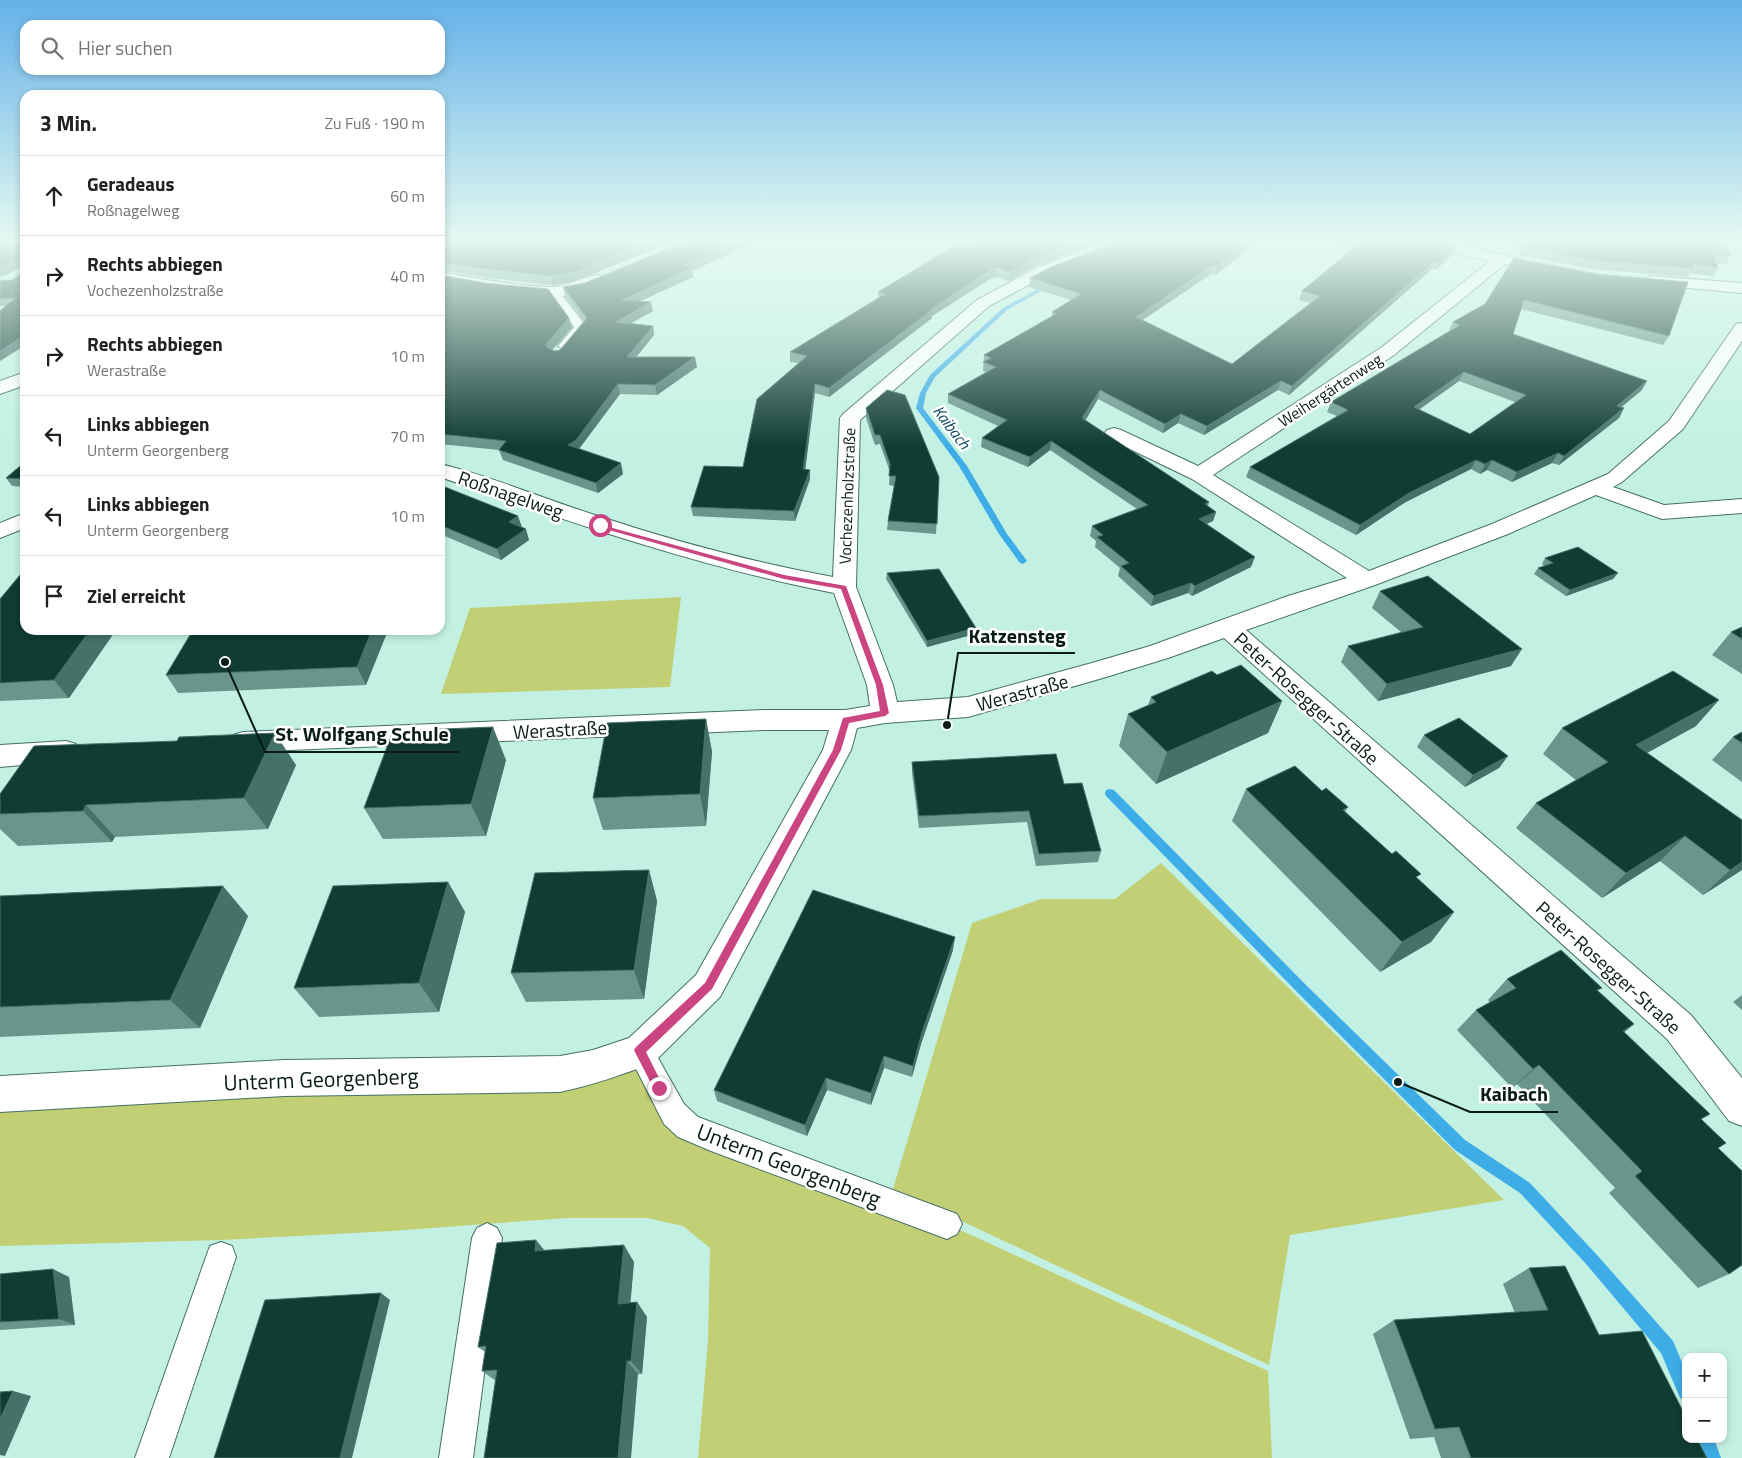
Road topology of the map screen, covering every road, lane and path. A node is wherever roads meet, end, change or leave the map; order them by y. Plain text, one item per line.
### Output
1 (567, 310) edge
2 (975, 310) edge
3 (1439, 310) edge
4 (1742, 328) edge
5 (556, 355) edge
6 (20, 380) edge
7 (0, 388) edge
8 (1114, 434) dead end
9 (445, 472) edge
10 (1199, 475) junction
11 (1595, 488) junction
12 (1742, 506) edge
13 (20, 522) edge
14 (0, 531) edge
15 (1367, 580) junction
16 (844, 587) junction
17 (1227, 627) junction
18 (885, 713) junction
19 (846, 720) junction
20 (214, 743) edge
21 (87, 749) edge
22 (0, 756) edge
23 (640, 1050) junction
24 (0, 1094) edge
25 (1742, 1108) edge
26 (947, 1224) dead end
27 (487, 1238) dead end
28 (222, 1257) dead end
29 (152, 1458) edge
30 (456, 1458) edge

1 - 5 lane
2 - 16 street, Vochezenholzstraße
3 - 10 street, Weihergärtenweg
4 - 11 street, Peter-Rosegger-Straße
6 - 7 street
8 - 10 street
9 - 16 street, Roßnagelweg
10 - 15 street
11 - 12 street
11 - 15 street, Peter-Rosegger-Straße
13 - 14 street
15 - 17 street, Peter-Rosegger-Straße
16 - 18 street, Vochezenholzstraße
17 - 18 street, Werastraße
17 - 25 street, Peter-Rosegger-Straße
18 - 19 street, Werastraße
19 - 20 street, Werastraße
19 - 23 street, Unterm Georgenberg
21 - 22 street
23 - 24 street, Unterm Georgenberg
23 - 26 lane, Unterm Georgenberg
27 - 30 lane
28 - 29 lane

